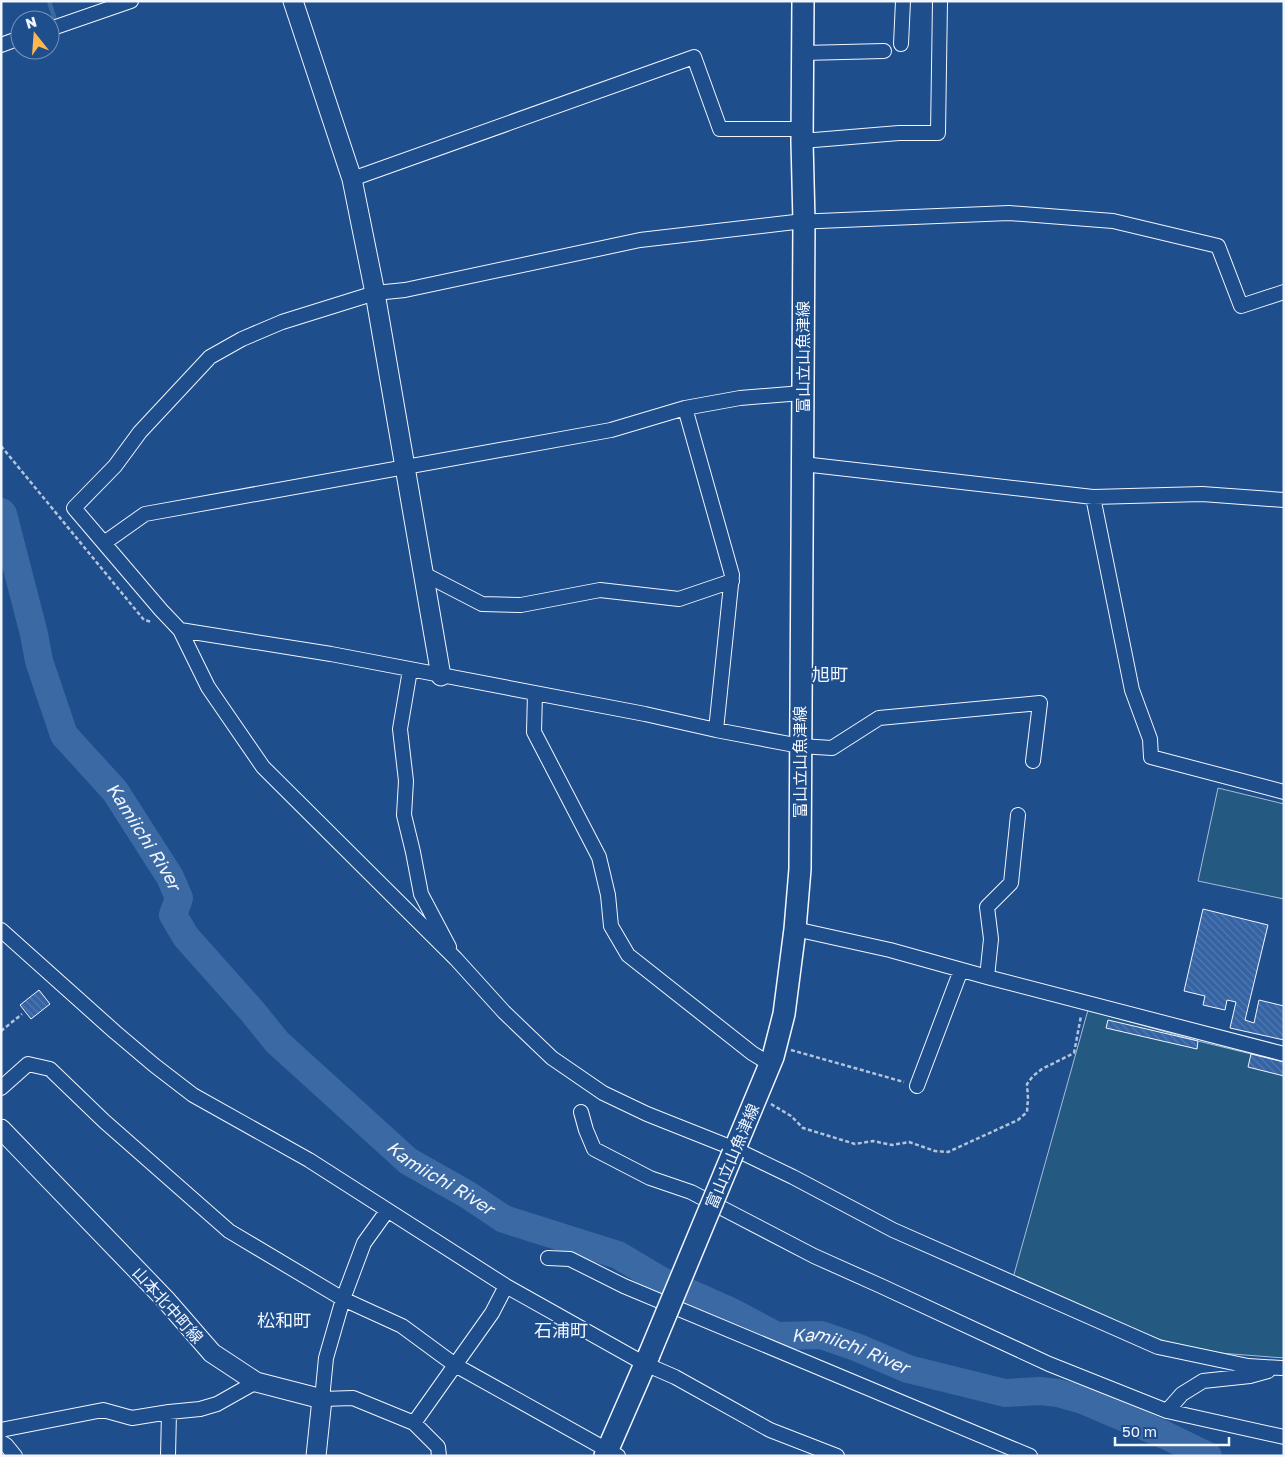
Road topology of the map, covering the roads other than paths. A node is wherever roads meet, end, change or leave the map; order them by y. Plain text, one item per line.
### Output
1 (131, 1) edge
2 (293, 1) edge
3 (803, 1) edge
4 (903, 1) edge
5 (940, 1) edge
6 (60, 26) edge
7 (901, 44) dead end
8 (884, 51) dead end
9 (803, 53) junction
10 (802, 135) junction
11 (352, 179) junction
12 (804, 222) junction
13 (1284, 292) edge
14 (375, 293) junction
15 (802, 393) junction
16 (685, 408) junction
17 (803, 464) junction
18 (405, 467) junction
19 (1093, 497) junction
20 (1284, 500) edge
21 (104, 543) junction
22 (424, 574) junction
23 (732, 581) junction
24 (180, 630) junction
25 (410, 670) junction
26 (441, 676) junction
27 (535, 693) junction
28 (716, 730) junction
29 (800, 746) junction
30 (1033, 761) dead end
31 (1284, 792) edge
32 (1018, 815) dead end
33 (795, 929) junction
34 (1, 930) edge
35 (456, 959) junction
36 (961, 970) junction
37 (987, 977) junction
38 (1284, 1054) edge
39 (773, 1055) junction
40 (917, 1086) road end
41 (1, 1088) edge
42 (581, 1112) dead end
43 (1, 1129) edge
44 (734, 1151) junction
45 (387, 1211) junction
46 (548, 1258) dead end
47 (506, 1286) junction
48 (343, 1299) junction
49 (647, 1360) junction
50 (455, 1366) junction
51 (1282, 1368) edge
52 (256, 1382) junction
53 (322, 1399) junction
54 (1167, 1411) junction
55 (169, 1412) junction
56 (414, 1423) junction
57 (1, 1430) edge
58 (1284, 1436) edge
59 (1, 1442) edge
60 (610, 1454) edge
61 (15, 1456) edge
62 (168, 1456) edge
63 (316, 1456) edge
64 (439, 1456) edge
65 (837, 1456) edge
66 (1030, 1456) edge

1 - 6 street
2 - 11 street
3 - 9 main road, 富山立山魚津線
4 - 7 street
5 - 10 street
8 - 9 street
9 - 10 main road, 富山立山魚津線
10 - 11 street
10 - 12 main road, 富山立山魚津線
11 - 14 street
12 - 13 street
12 - 14 street
12 - 15 main road, 富山立山魚津線
14 - 18 street
14 - 21 street
15 - 16 street
15 - 17 main road, 富山立山魚津線
16 - 18 street
16 - 23 street
17 - 19 street
17 - 29 main road, 富山立山魚津線
18 - 21 street
18 - 22 street
19 - 20 street
19 - 31 street
21 - 24 street
22 - 23 street
22 - 26 street
23 - 28 street
24 - 25 street
24 - 35 street
25 - 26 street
25 - 35 street
26 - 27 street
27 - 28 street
27 - 39 street
28 - 29 street
29 - 30 street
29 - 33 main road, 富山立山魚津線
32 - 37 street
33 - 36 street
33 - 39 main road, 富山立山魚津線
34 - 45 street
35 - 44 street
36 - 37 street
36 - 40 street
37 - 38 street
39 - 44 main road, 富山立山魚津線
41 - 48 street
42 - 54 street
43 - 52 street, 山本北中町線
44 - 49 main road, 富山立山魚津線, bridge
44 - 51 street
45 - 47 street
45 - 48 street
46 - 66 street
47 - 49 street
47 - 50 street
48 - 50 street
48 - 53 street
49 - 60 main road, 富山立山魚津線
49 - 65 street
50 - 56 street
50 - 60 street
51 - 54 street
52 - 53 street, 山本北中町線
52 - 55 street
53 - 56 street
53 - 63 street
54 - 58 street
55 - 57 street
55 - 62 street
56 - 64 street
59 - 61 street

